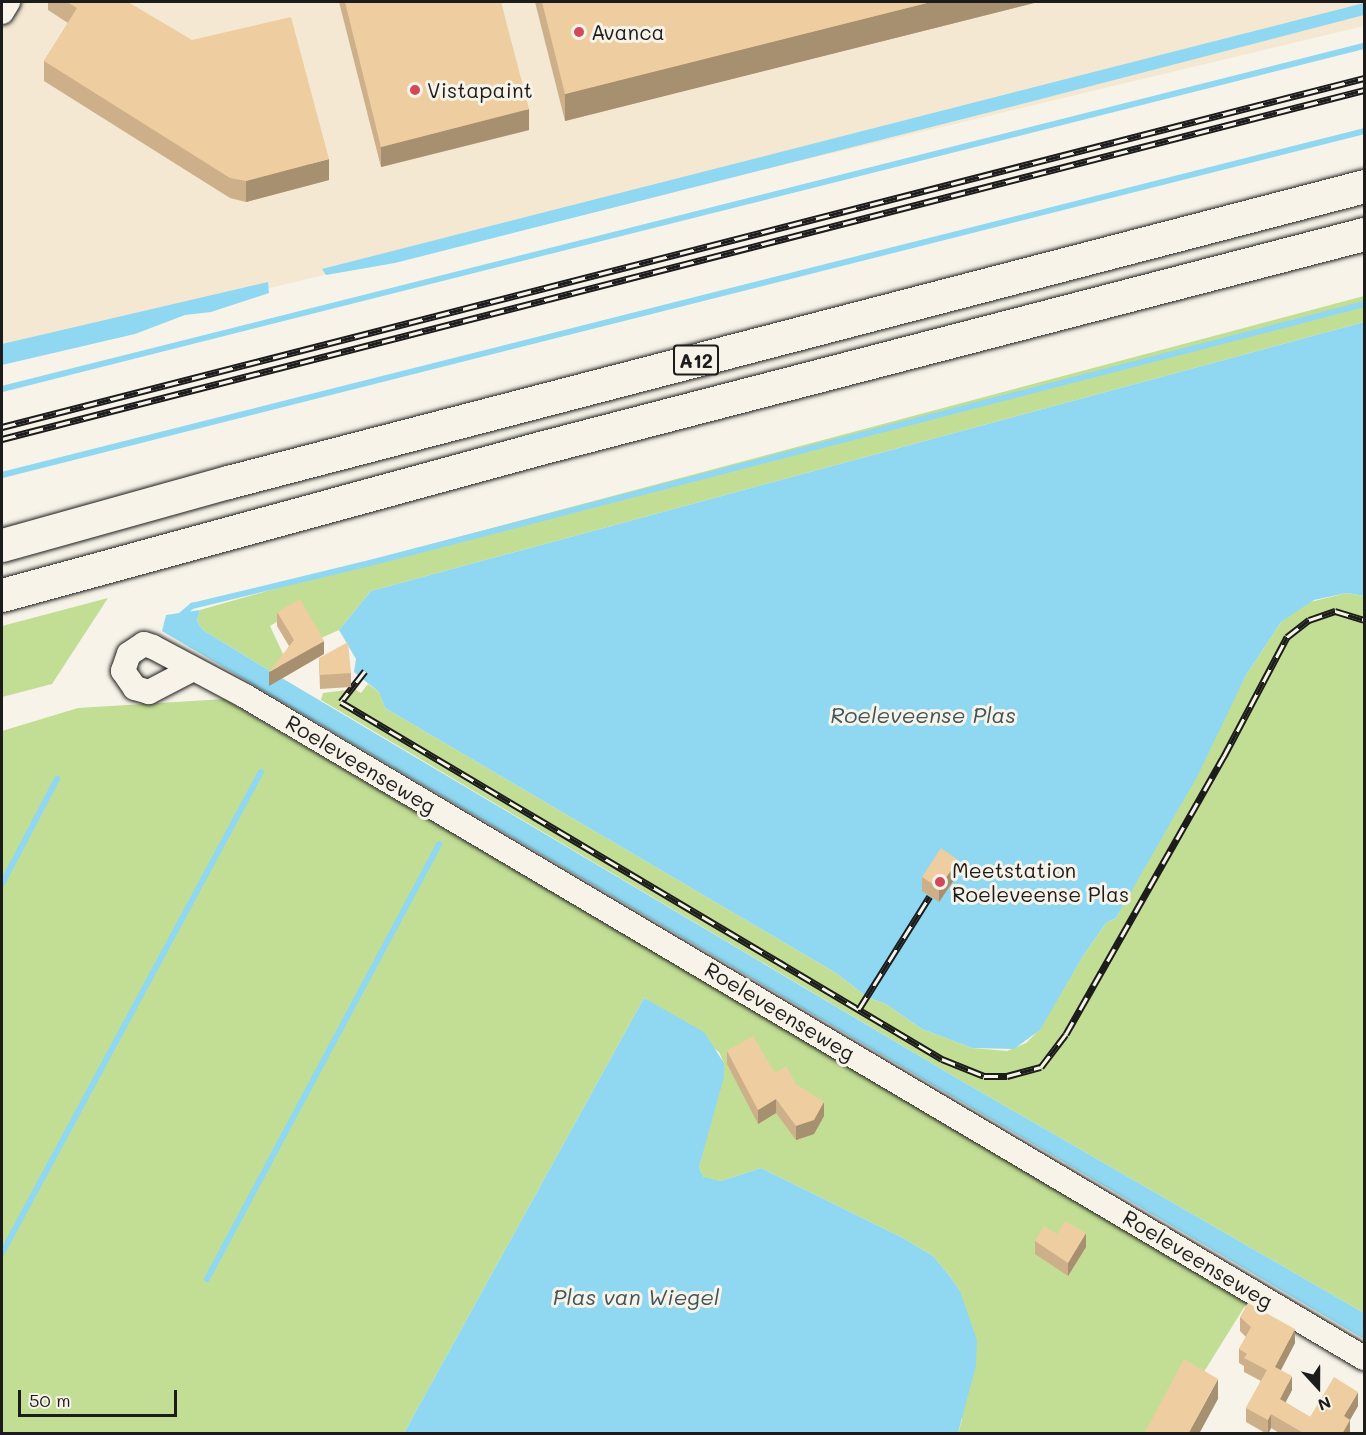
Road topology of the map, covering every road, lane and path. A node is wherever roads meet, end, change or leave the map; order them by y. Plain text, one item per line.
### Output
1 (8, 2) edge
2 (2, 12) edge
3 (1365, 186) edge
4 (1365, 234) edge
5 (2, 545) edge
6 (2, 595) edge
7 (193, 669) dead end
8 (1365, 1358) edge

1 - 2 street
3 - 5 highway, A12
4 - 6 highway, A12
7 - 8 street, Roeleveenseweg

